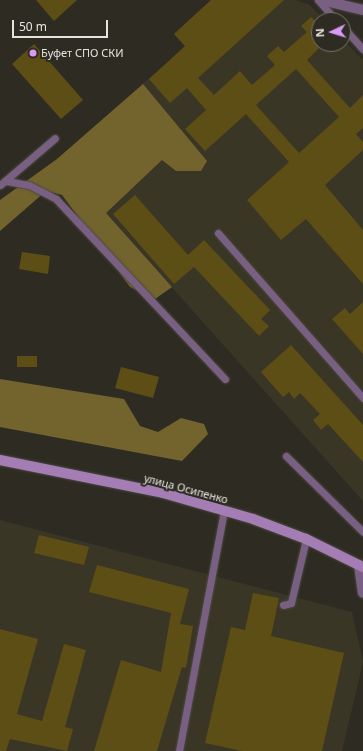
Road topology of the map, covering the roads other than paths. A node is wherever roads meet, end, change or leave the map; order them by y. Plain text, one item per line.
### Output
1 (320, 0) edge
2 (363, 10) edge
3 (330, 12) edge
4 (351, 36) edge
5 (363, 49) edge
6 (55, 138) dead end
7 (3, 183) edge
8 (218, 233) dead end
9 (225, 379) dead end
10 (363, 398) edge
11 (286, 456) dead end
12 (0, 460) edge
13 (224, 511) junction
14 (363, 532) edge
15 (306, 539) junction
16 (362, 565) edge
17 (363, 592) edge
18 (283, 605) dead end
19 (179, 751) edge

1 - 2 street
1 - 3 lane
4 - 5 lane
6 - 7 lane
7 - 9 lane
8 - 10 lane
11 - 14 lane
12 - 13 main road, улица Осипенко
13 - 15 main road, улица Осипенко
13 - 19 lane
15 - 16 main road, улица Осипенко
15 - 18 lane
16 - 17 street

